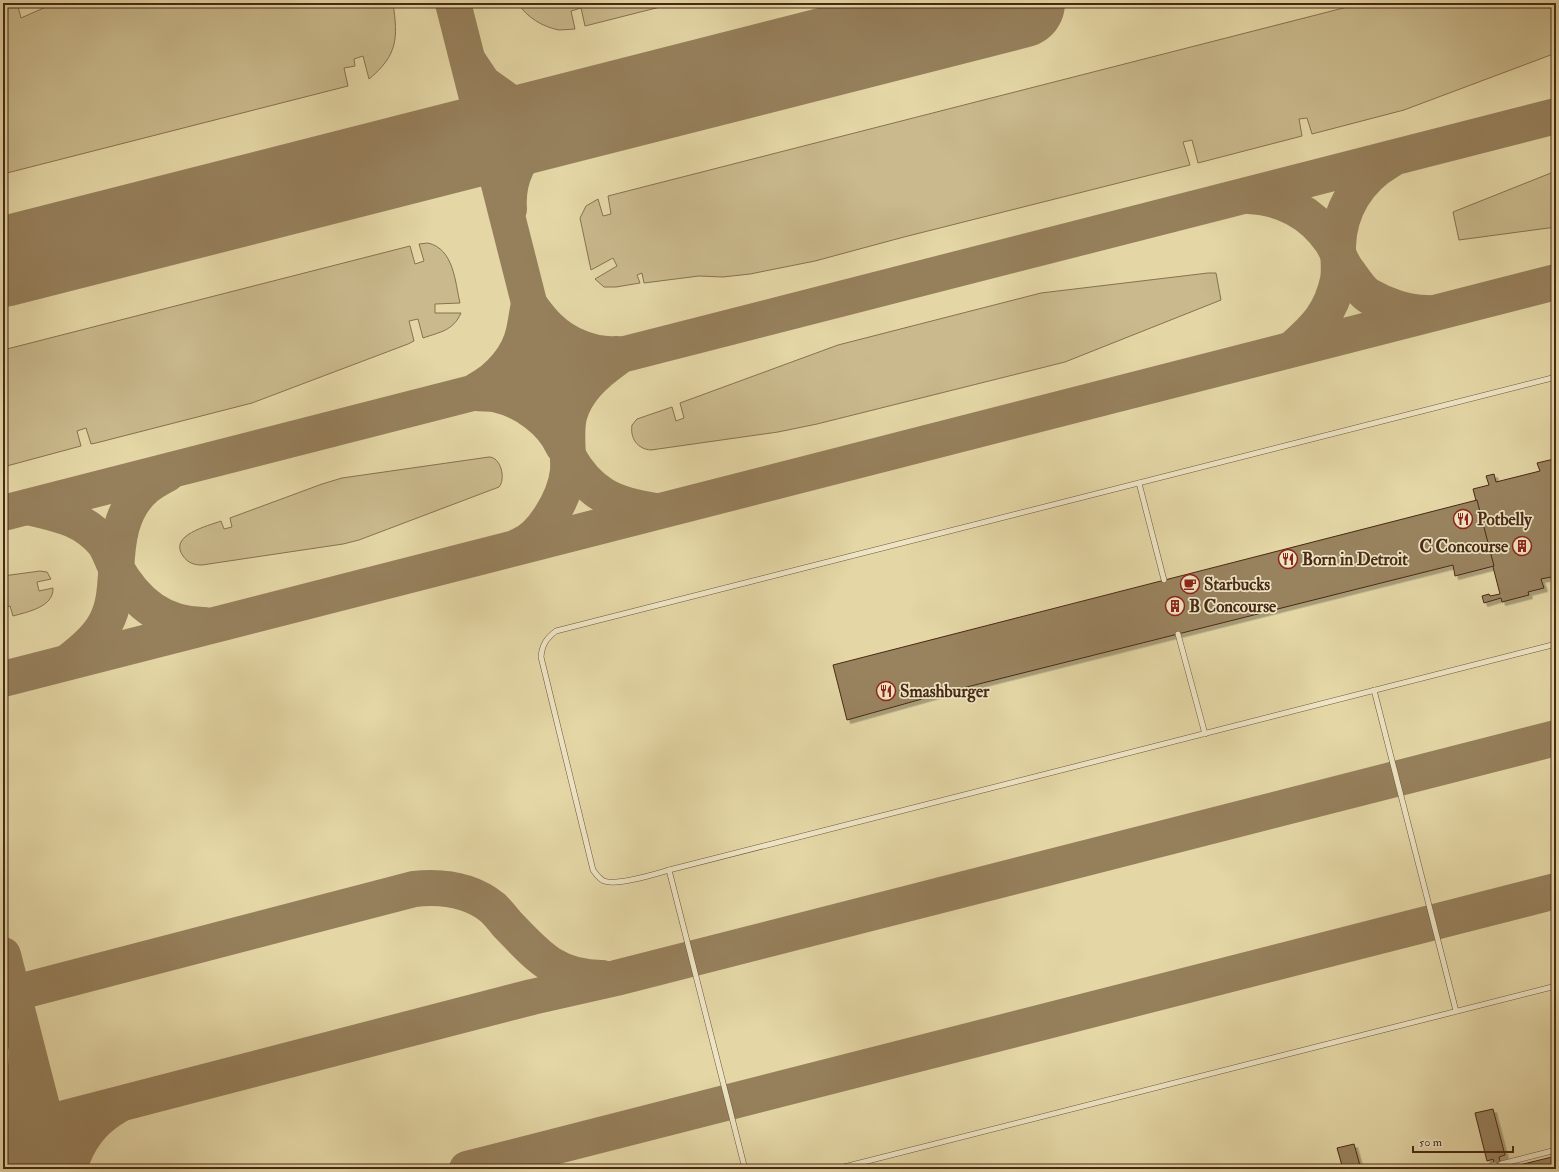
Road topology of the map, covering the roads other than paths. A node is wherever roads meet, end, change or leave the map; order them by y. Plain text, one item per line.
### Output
1 (1556, 377) edge
2 (1139, 483) junction
3 (1164, 580) dead end
4 (1178, 634) dead end
5 (1556, 644) edge
6 (1374, 690) junction
7 (1205, 734) junction
8 (669, 870) junction
9 (1556, 986) edge
10 (1456, 1011) junction
11 (1556, 1150) edge
12 (1501, 1164) dead end
13 (1495, 1165) dead end
14 (745, 1169) edge
15 (836, 1169) edge
16 (1482, 1169) edge

1 - 2 lane
2 - 3 lane
2 - 8 lane
4 - 7 lane
5 - 6 lane
6 - 7 lane
6 - 10 lane
7 - 8 lane
8 - 14 lane
9 - 10 lane
10 - 15 lane
11 - 12 lane
13 - 16 lane

